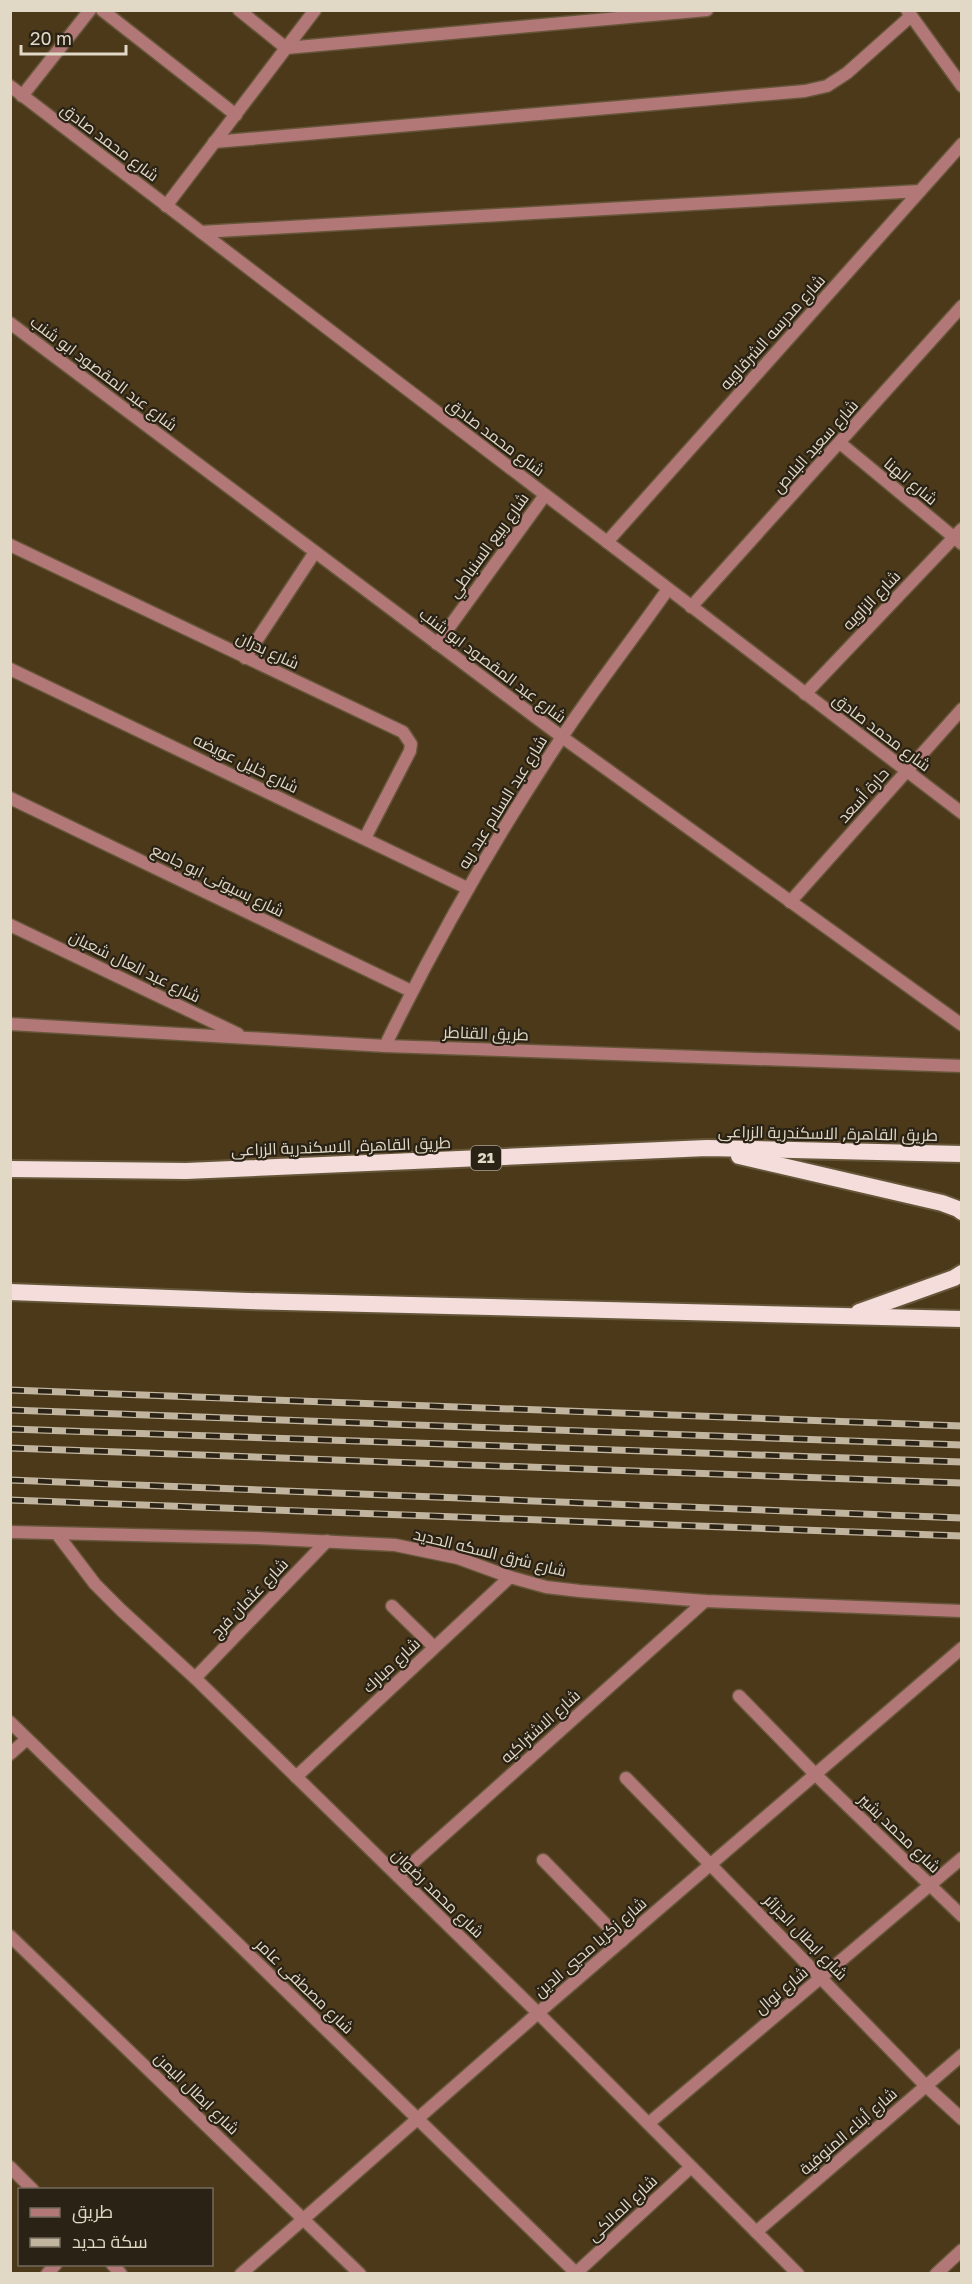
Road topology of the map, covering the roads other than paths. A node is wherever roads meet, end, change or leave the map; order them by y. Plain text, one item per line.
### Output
1 (90, 10) edge
2 (102, 10) edge
3 (239, 10) edge
4 (315, 10) edge
5 (706, 10) edge
6 (909, 13) edge
7 (286, 48) junction
8 (10, 86) edge
9 (962, 86) edge
10 (22, 96) junction
11 (236, 115) junction
12 (214, 142) junction
13 (962, 144) edge
14 (920, 191) junction
15 (166, 206) junction
16 (201, 232) junction
17 (962, 306) edge
18 (10, 323) edge
19 (840, 442) junction
20 (544, 495) junction
21 (959, 537) edge
22 (607, 542) junction
23 (10, 545) edge
24 (315, 552) junction
25 (668, 589) junction
26 (691, 607) junction
27 (437, 644) junction
28 (245, 658) junction
29 (10, 669) edge
30 (805, 694) junction
31 (962, 710) edge
32 (562, 737) junction
33 (906, 771) junction
34 (10, 798) edge
35 (962, 813) edge
36 (365, 838) junction
37 (467, 888) junction
38 (790, 902) junction
39 (10, 925) edge
40 (411, 991) junction
41 (10, 1024) edge
42 (962, 1025) edge
43 (244, 1037) junction
44 (385, 1046) junction
45 (962, 1066) edge
46 (707, 1148) junction
47 (962, 1154) edge
48 (10, 1169) edge
49 (962, 1212) edge
50 (962, 1273) edge
51 (10, 1292) edge
52 (850, 1316) junction
53 (962, 1319) edge
54 (10, 1532) edge
55 (57, 1534) junction
56 (327, 1541) junction
57 (510, 1577) junction
58 (705, 1601) junction
59 (392, 1606) dead end
60 (962, 1611) edge
61 (434, 1647) junction
62 (962, 1648) edge
63 (195, 1678) junction
64 (739, 1696) dead end
65 (10, 1722) edge
66 (27, 1738) junction
67 (10, 1754) edge
68 (816, 1775) junction
69 (296, 1777) junction
70 (627, 1778) dead end
71 (962, 1858) edge
72 (543, 1860) dead end
73 (712, 1864) junction
74 (398, 1876) junction
75 (930, 1885) junction
76 (962, 1916) edge
77 (10, 1936) edge
78 (622, 1941) junction
79 (822, 1977) junction
80 (538, 2013) junction
81 (962, 2055) edge
82 (926, 2086) junction
83 (417, 2118) junction
84 (962, 2119) edge
85 (649, 2123) junction
86 (10, 2168) edge
87 (691, 2168) junction
88 (31, 2188) edge
89 (303, 2219) junction
90 (756, 2232) junction
91 (962, 2250) edge
92 (576, 2273) edge
93 (241, 2274) edge
94 (360, 2274) edge
95 (798, 2274) edge
96 (936, 2274) edge

1 - 10 street
2 - 11 street
3 - 7 street
4 - 7 street
5 - 7 street
6 - 9 street
6 - 12 street
7 - 11 street
8 - 10 street, شارع محمد صادق
10 - 15 street, شارع محمد صادق
11 - 12 street
12 - 15 street
13 - 14 street, شارع مدرسه الشرقاويه
14 - 16 street
14 - 22 street, شارع مدرسه الشرقاويه
15 - 16 street, شارع محمد صادق
16 - 20 street, شارع محمد صادق
17 - 19 street, شارع سعيد البلاص
18 - 24 street, شارع عبد المقصود ابو شنب
19 - 21 street, شارع الهنا
19 - 26 street, شارع سعيد البلاص
20 - 22 street, شارع محمد صادق
20 - 27 street, شارع ربيع السنباطي
21 - 30 street, شارع الزاويه
22 - 25 street, شارع محمد صادق
23 - 28 street, شارع بدران
24 - 27 street, شارع عبد المقصود ابو شنب
24 - 28 street
25 - 26 street, شارع محمد صادق
25 - 32 street, شارع عبد السلام عبد ربه
26 - 30 street, شارع محمد صادق
27 - 32 street, شارع عبد المقصود ابو شنب
28 - 36 street, شارع بدران
29 - 36 street, شارع خليل عويضه
30 - 33 street, شارع محمد صادق
31 - 33 street, حارة أسعد
32 - 37 street, شارع عبد السلام عبد ربه
32 - 38 street, شارع عبد المقصود ابو شنب
33 - 35 street, شارع محمد صادق
33 - 38 street, حارة أسعد
34 - 40 street, شارع بسيونى ابو جامع
36 - 37 street, شارع خليل عويضه
37 - 40 street, شارع عبد السلام عبد ربه
38 - 42 street, شارع عبد المقصود ابو شنب
39 - 43 street, شارع عبد العال شعبان
40 - 44 street, شارع عبد السلام عبد ربه
41 - 43 street, طريق القناطر
43 - 44 street, طريق القناطر
44 - 45 street, طريق القناطر
46 - 47 highway, طريق القاهرة, الاسكندرية الزراعى / 21
46 - 48 highway, طريق القاهرة, الاسكندرية الزراعى / 21
46 - 49 highway
50 - 52 highway
51 - 52 highway
52 - 53 highway
54 - 55 street, شارع شرق السكه الحديد
55 - 56 street, شارع شرق السكه الحديد
55 - 63 street, شارع محمد رضوان
56 - 57 street, شارع شرق السكه الحديد
56 - 63 street, شارع عثمان فرج
57 - 58 street, شارع شرق السكه الحديد
57 - 61 street, شارع مبارك
58 - 60 street, شارع شرق السكه الحديد
58 - 74 street, شارع الاشتراكيه
59 - 61 street
61 - 69 street, شارع مبارك
62 - 68 street, شارع زكريا محيي الدين
63 - 69 street, شارع محمد رضوان
64 - 68 street, شارع محمد بشير
65 - 66 street, شارع مصطفى عامر
66 - 67 street
66 - 83 street, شارع مصطفى عامر
68 - 73 street, شارع زكريا محيي الدين
68 - 75 street, شارع محمد بشير
69 - 74 street, شارع محمد رضوان
70 - 73 street, شارع ابطال الجزائر
71 - 75 street, شارع نوال
72 - 78 street
73 - 78 street, شارع زكريا محيي الدين
73 - 79 street, شارع ابطال الجزائر
74 - 80 street, شارع محمد رضوان
75 - 76 street, شارع محمد بشير
75 - 79 street, شارع نوال
77 - 89 street, شارع ابطال اليمن
78 - 80 street, شارع زكريا محيي الدين
79 - 82 street, شارع ابطال الجزائر
79 - 85 street, شارع نوال
80 - 83 street, شارع زكريا محيي الدين
80 - 85 street, شارع محمد رضوان
81 - 82 street, شارع أبناء المنوفية
82 - 84 street, شارع ابطال الجزائر
82 - 90 street, شارع أبناء المنوفية
83 - 89 street, شارع زكريا محيي الدين
83 - 92 street, شارع مصطفى عامر
85 - 87 street, شارع محمد رضوان
86 - 88 street
87 - 90 street, شارع محمد رضوان
87 - 92 street, شارع المالكى
89 - 93 street, شارع زكريا محيي الدين
89 - 94 street, شارع ابطال اليمن
90 - 95 street, شارع محمد رضوان
91 - 96 street

